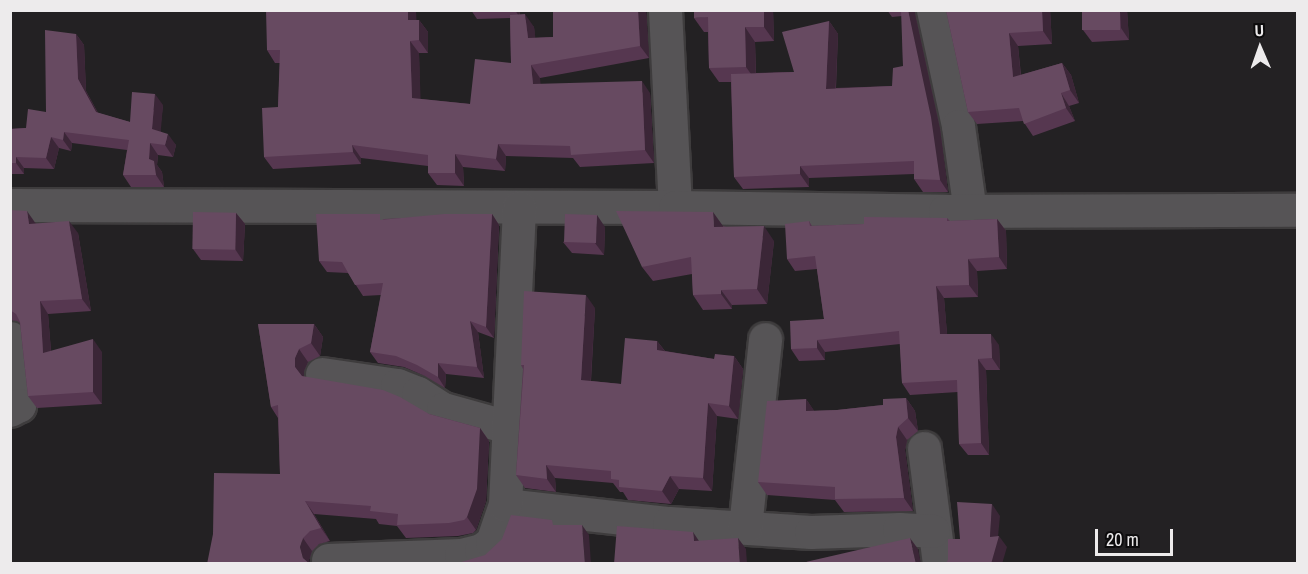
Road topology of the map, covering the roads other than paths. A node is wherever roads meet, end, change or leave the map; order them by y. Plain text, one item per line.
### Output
1 (665, 10) edge
2 (933, 10) edge
3 (10, 205) edge
4 (519, 207) junction
5 (675, 207) junction
6 (1298, 210) edge
7 (970, 211) junction
8 (10, 338) edge
9 (765, 339) dead end
10 (322, 374) dead end
11 (10, 410) edge
12 (508, 427) junction
13 (924, 448) dead end
14 (505, 505) junction
15 (745, 527) junction
16 (933, 531) junction
17 (328, 560) dead end
18 (939, 564) edge

1 - 5 street
2 - 7 street
3 - 4 street
4 - 5 street
4 - 12 street
5 - 7 street
6 - 7 street
8 - 11 street
9 - 15 street
10 - 12 street
12 - 14 street
13 - 16 street
14 - 15 street
14 - 17 street
15 - 16 street
16 - 18 street

